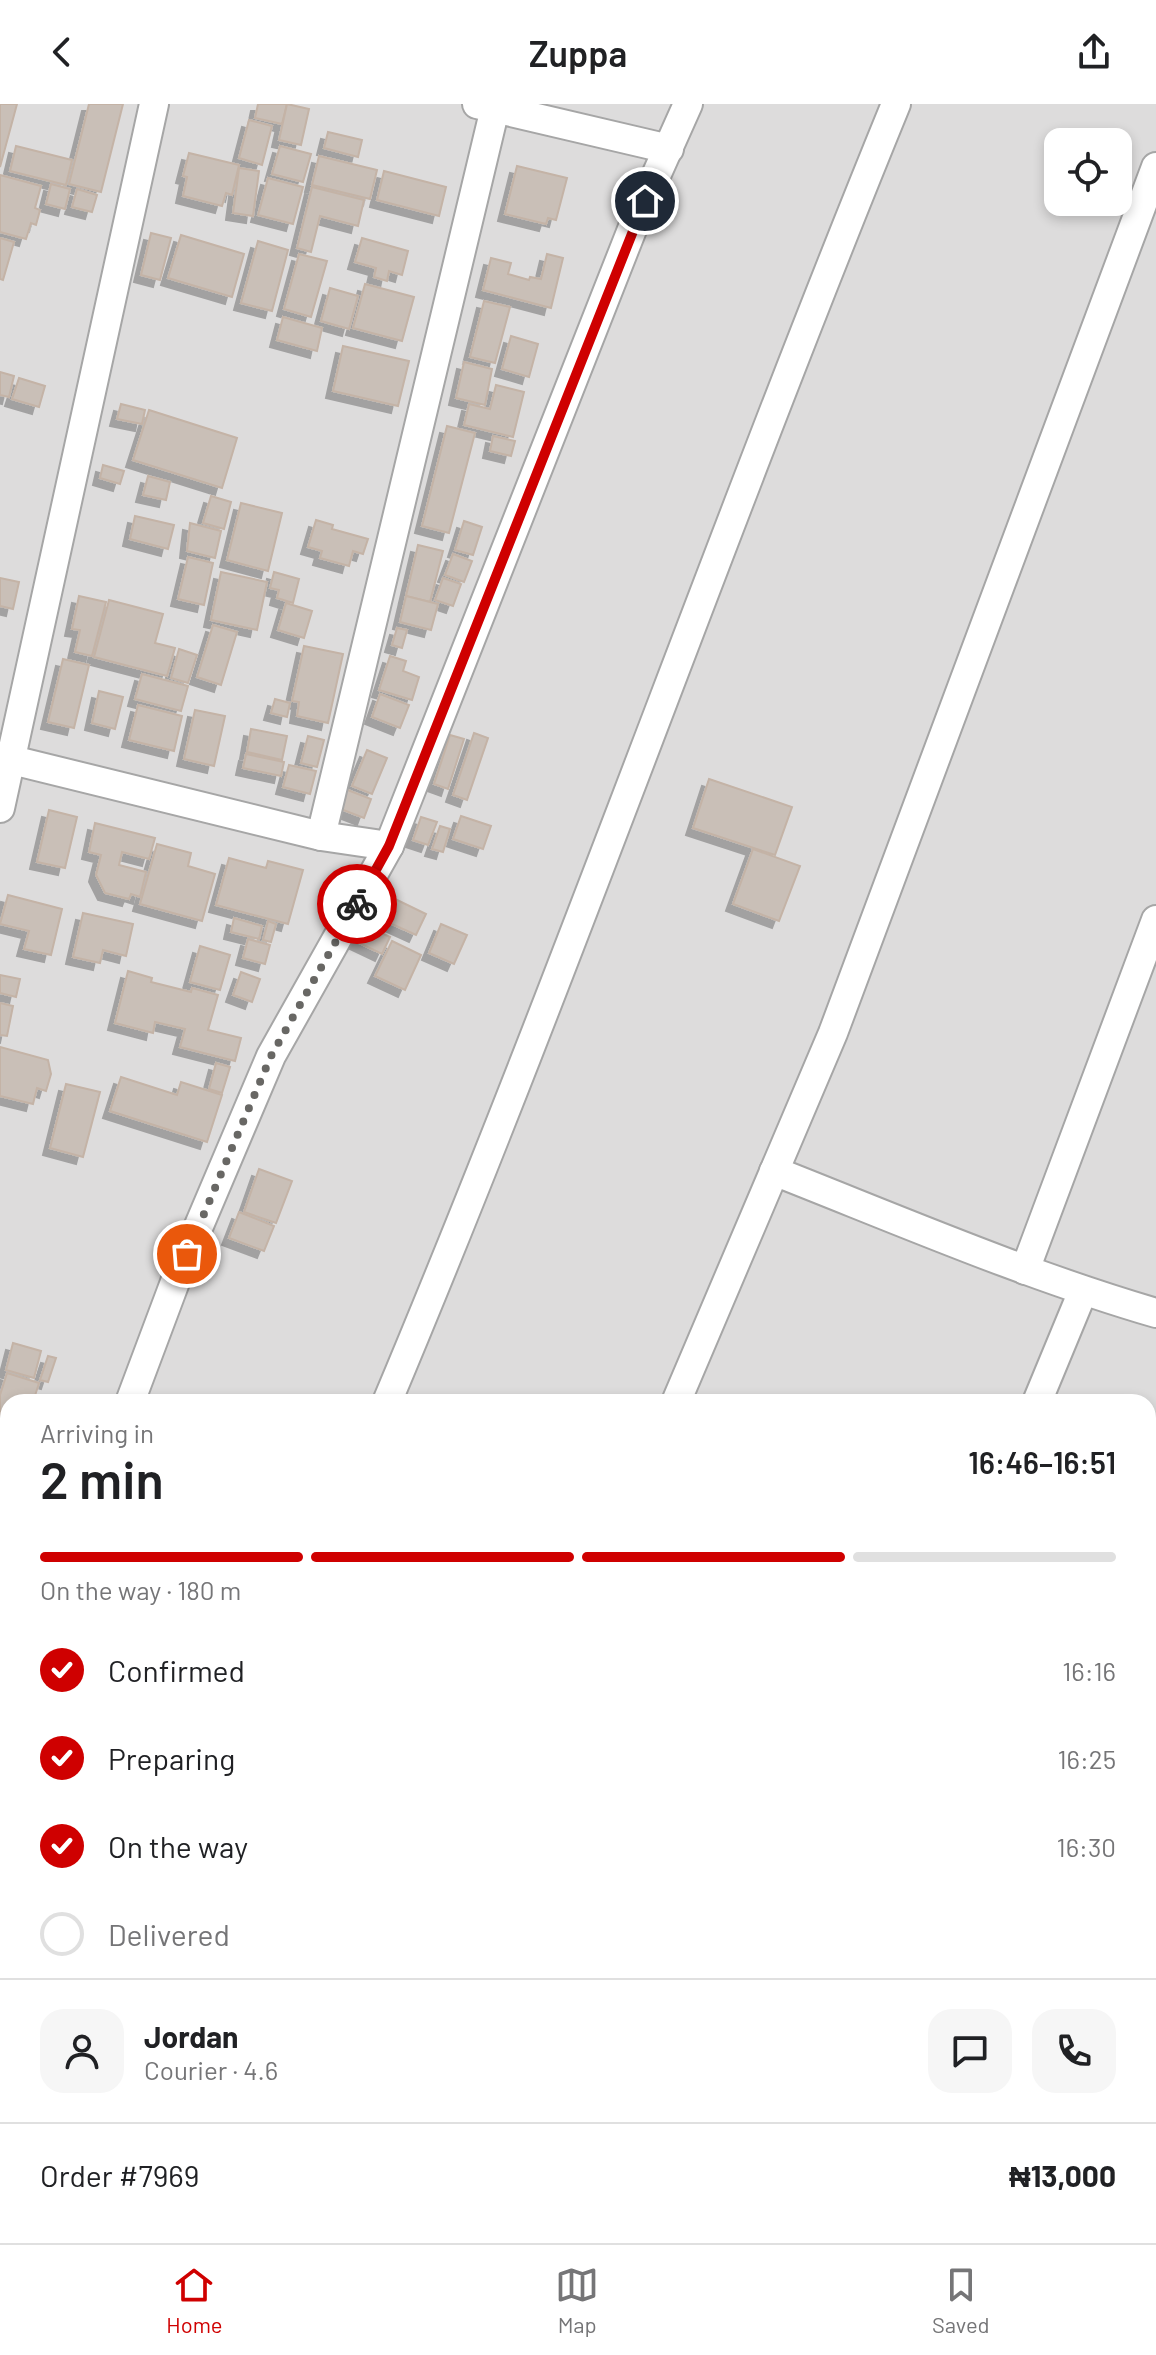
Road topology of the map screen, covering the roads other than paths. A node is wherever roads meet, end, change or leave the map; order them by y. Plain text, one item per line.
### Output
1 (154, 104) edge
2 (688, 104) edge
3 (896, 104) edge
4 (489, 105) edge
5 (669, 149) junction
6 (1156, 167) edge
7 (5, 759) edge
8 (0, 808) edge
9 (321, 836) junction
10 (389, 846) junction
11 (1156, 920) edge
12 (774, 1171) junction
13 (1025, 1270) junction
14 (1083, 1291) junction
15 (1156, 1313) edge
16 (133, 1394) edge
17 (390, 1394) edge
18 (679, 1394) edge
19 (1040, 1394) edge

1 - 7 street
2 - 5 street
3 - 17 street
4 - 5 street
4 - 9 street
5 - 10 street
6 - 12 street
7 - 8 street
7 - 9 street
9 - 10 street
10 - 16 street
11 - 13 street
12 - 13 street
12 - 18 street
13 - 14 street
14 - 15 street
14 - 19 street

